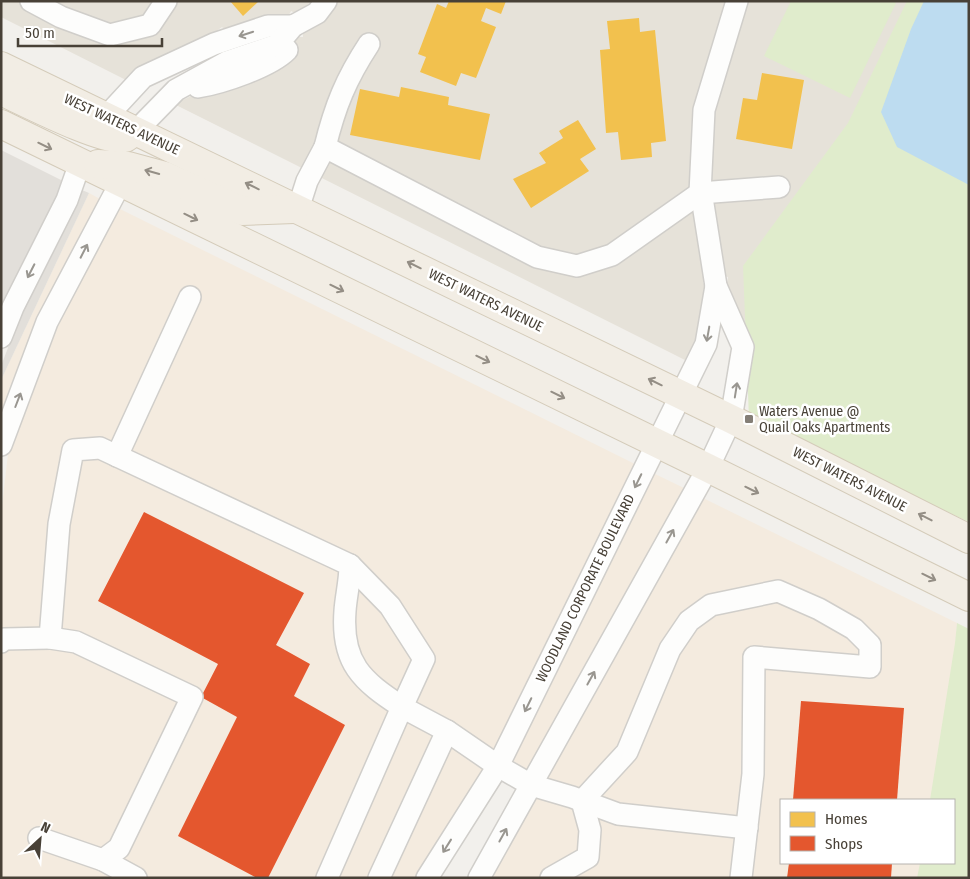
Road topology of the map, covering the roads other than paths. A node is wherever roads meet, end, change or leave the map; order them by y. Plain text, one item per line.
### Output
1 (31, 1) edge
2 (166, 1) edge
3 (326, 1) edge
4 (737, 1) edge
5 (294, 26) junction
6 (219, 42) junction
7 (369, 44) dead end
8 (1, 66) edge
9 (230, 70) junction
10 (1, 91) edge
11 (106, 117) junction
12 (1, 124) edge
13 (137, 130) junction
14 (325, 147) junction
15 (80, 163) junction
16 (121, 182) junction
17 (779, 187) dead end
18 (700, 193) junction
19 (298, 209) junction
20 (716, 286) junction
21 (190, 297) dead end
22 (1, 337) edge
23 (681, 395) junction
24 (731, 419) junction
25 (657, 443) junction
26 (1, 446) edge
27 (117, 456) junction
28 (708, 468) junction
29 (969, 539) edge
30 (350, 565) junction
31 (969, 597) edge
32 (50, 638) junction
33 (1, 642) edge
34 (402, 707) junction
35 (447, 731) junction
36 (498, 766) junction
37 (532, 785) junction
38 (582, 800) junction
39 (746, 828) junction
40 (39, 838) dead end
41 (103, 860) junction
42 (136, 878) edge
43 (327, 878) edge
44 (379, 878) edge
45 (427, 878) edge
46 (479, 878) edge
47 (552, 878) edge
48 (741, 878) edge

1 - 2 street
3 - 5 street
4 - 18 street
5 -> 6 street
5 - 9 street
6 - 9 street
6 - 11 street
7 - 14 street
8 - 11 main road, WEST WATERS AVENUE
9 - 13 street
10 - 13 main road
11 - 13 main road, WEST WATERS AVENUE
12 -> 15 main road
19 -> 13 main road, WEST WATERS AVENUE
14 - 18 street
14 - 19 street
15 - 16 main road
19 -> 15 main road
15 -> 22 street
16 -> 25 main road
26 -> 16 street
17 - 18 street
18 - 20 street
23 -> 19 main road, WEST WATERS AVENUE
20 -> 23 street, WOODLAND CORPORATE BOULEVARD
24 -> 20 street
21 - 27 street
23 - 24 main road, WEST WATERS AVENUE
23 - 25 street, WOODLAND CORPORATE BOULEVARD
24 - 28 street
29 -> 24 main road, WEST WATERS AVENUE
25 - 28 main road
25 -> 36 street, WOODLAND CORPORATE BOULEVARD
27 - 30 street
27 - 32 street
28 -> 31 main road
37 -> 28 street
30 - 34 street
30 - 34 street
32 - 33 street
32 - 41 street
34 - 35 street
34 - 43 street
35 - 36 street
35 - 44 street
36 - 37 street
36 -> 45 street, WOODLAND CORPORATE BOULEVARD
37 - 38 street
46 -> 37 street
38 - 39 street
38 - 39 street
38 - 47 street
39 - 48 street
40 - 41 street
41 - 42 street

